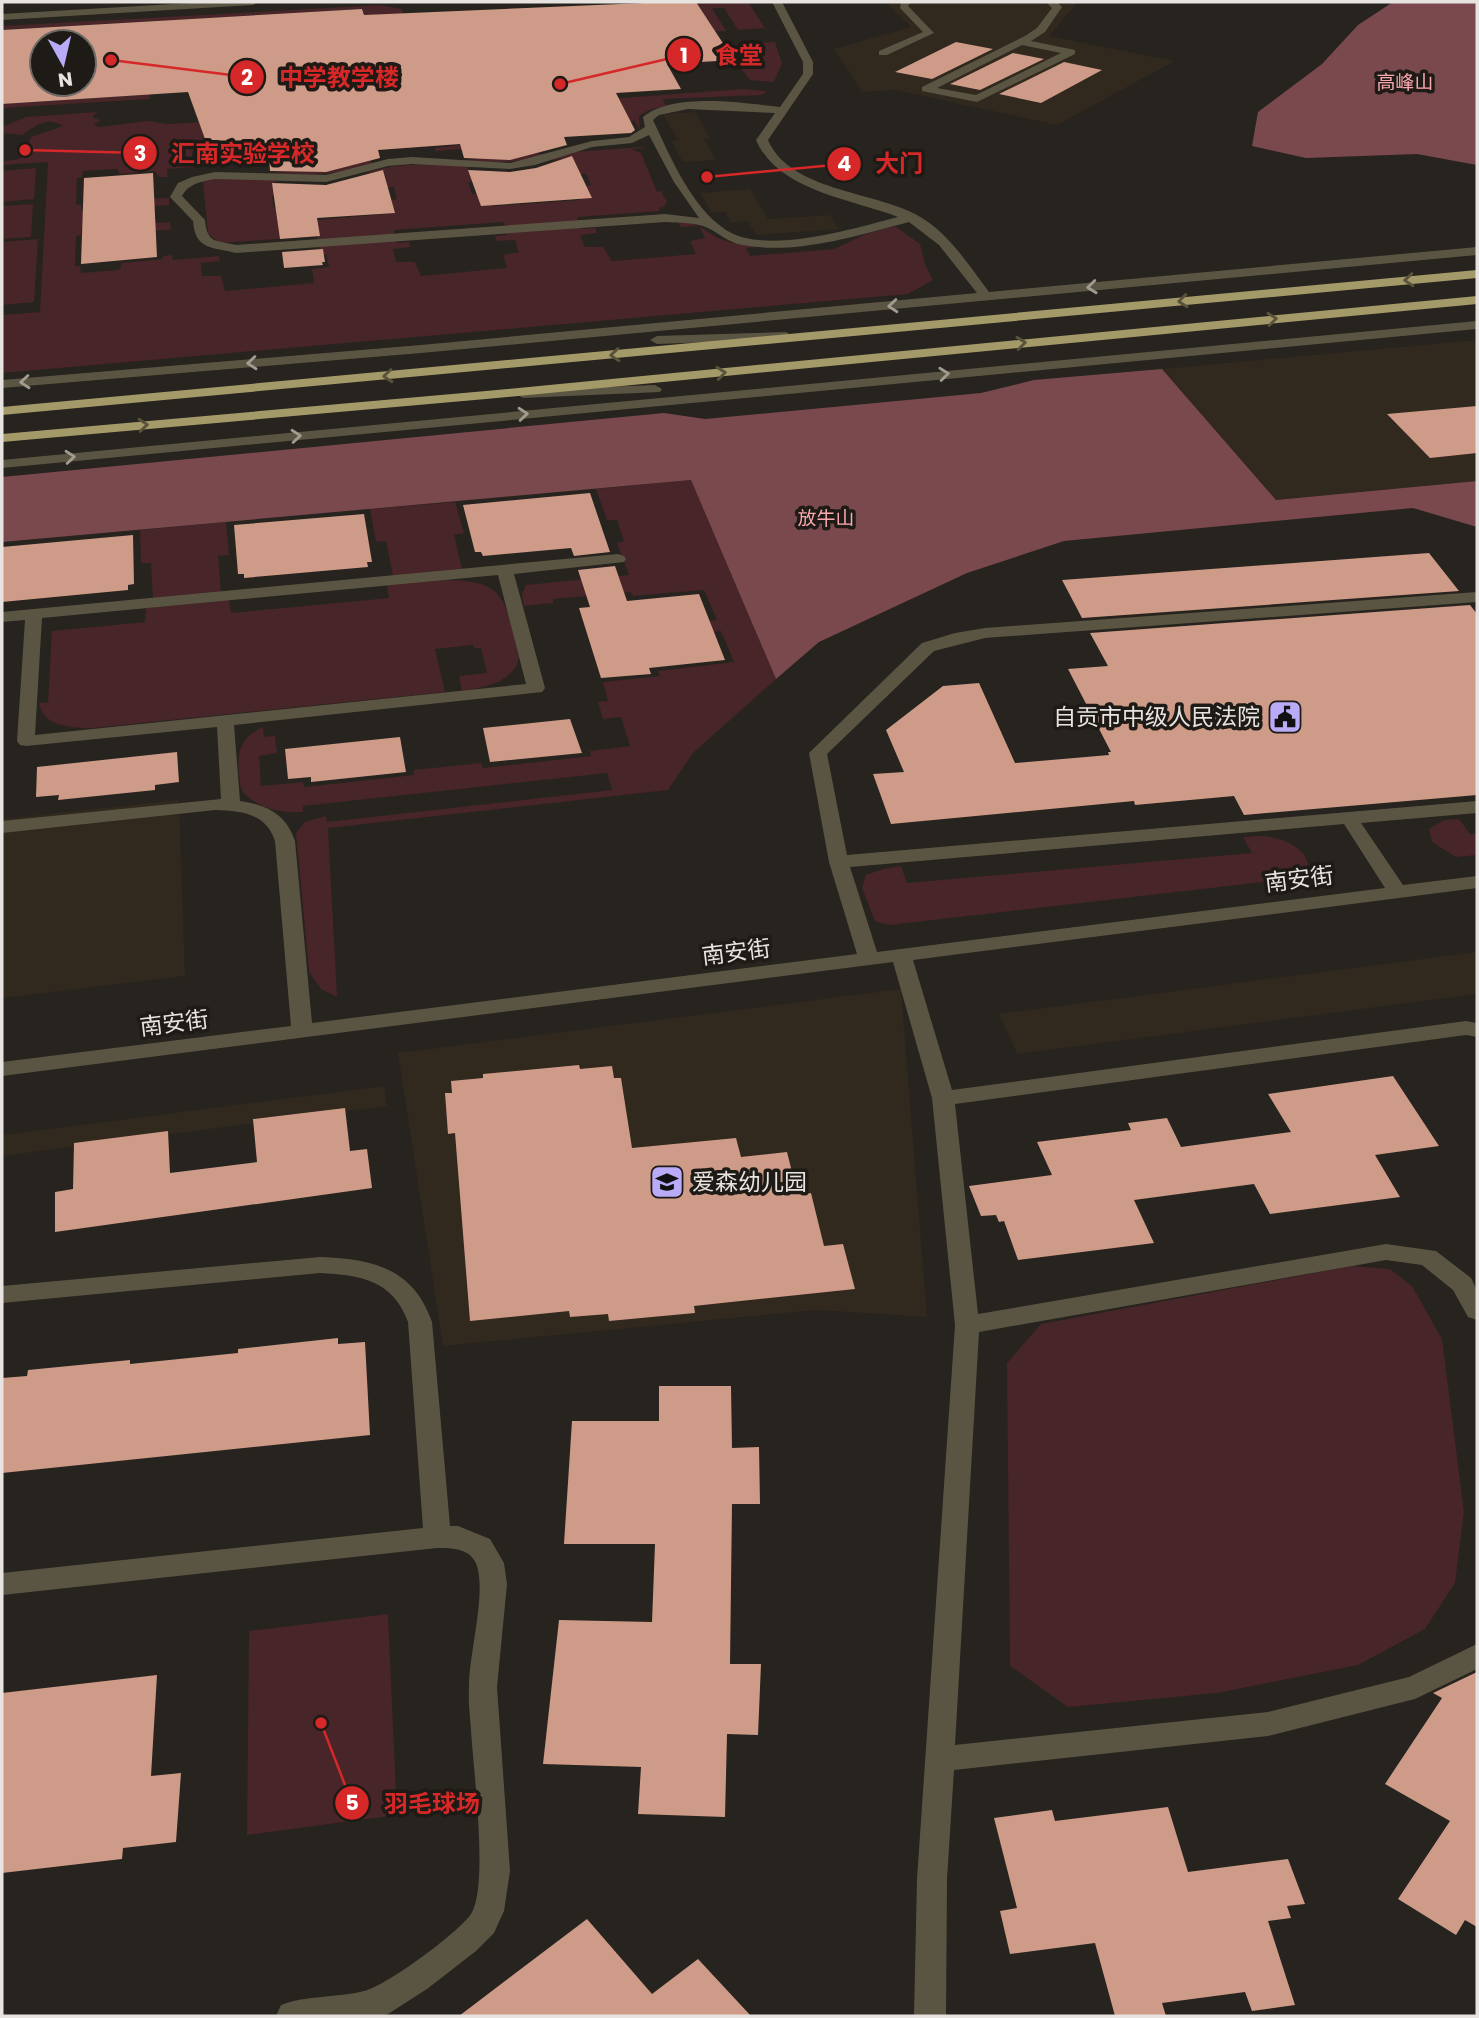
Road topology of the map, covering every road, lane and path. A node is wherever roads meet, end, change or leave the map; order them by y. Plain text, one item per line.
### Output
1 (253, 2) edge
2 (778, 2) edge
3 (906, 2) edge
4 (1051, 2) edge
5 (2, 17) edge
6 (1020, 42) junction
7 (883, 53) dead end
8 (780, 110) junction
9 (651, 127) junction
10 (614, 143) junction
11 (665, 152) junction
12 (691, 198) junction
13 (912, 217) junction
14 (649, 219) junction
15 (713, 226) junction
16 (1477, 251) edge
17 (1477, 274) edge
18 (986, 297) junction
19 (1477, 300) edge
20 (1477, 325) edge
21 (847, 334) junction
22 (421, 349) junction
23 (896, 379) junction
24 (2, 384) edge
25 (486, 396) junction
26 (2, 411) edge
27 (2, 438) edge
28 (2, 464) edge
29 (618, 559) dead end
30 (505, 569) junction
31 (1477, 597) edge
32 (34, 614) junction
33 (2, 617) edge
34 (225, 720) junction
35 (231, 805) junction
36 (1477, 807) edge
37 (1349, 818) junction
38 (2, 827) edge
39 (839, 862) junction
40 (1477, 882) edge
41 (1397, 891) junction
42 (901, 955) junction
43 (869, 960) junction
44 (1477, 1030) edge
45 (302, 1032) junction
46 (2, 1069) edge
47 (943, 1098) junction
48 (2, 1294) edge
49 (1477, 1311) edge
50 (967, 1325) junction
51 (437, 1537) junction
52 (2, 1584) edge
53 (1477, 1656) edge
54 (939, 1759) junction
55 (360, 2012) edge
56 (292, 2016) edge
57 (930, 2016) edge

1 - 5 street
2 - 8 street
3 - 7 street
4 - 6 street
6 - 6 street
8 - 9 street
8 - 13 street
9 - 10 street
9 - 11 street
10 - 11 street
10 - 14 street
11 - 12 street
12 - 14 street
12 - 15 street
13 - 15 street
13 - 18 street
14 - 15 street
16 -> 18 street
17 -> 21 highway
18 -> 22 street
25 -> 19 highway
23 -> 20 street
21 - 22 street
21 -> 26 highway
22 -> 24 street
23 - 25 street
28 -> 23 street
27 -> 25 highway
29 - 30 street
30 - 32 street
30 - 34 street
31 - 39 street
32 - 33 street
32 - 34 street
34 - 35 street
35 - 38 street
35 - 45 street
36 - 37 street
37 - 39 street
37 - 41 street
39 - 43 street
40 - 41 street, 南安街
41 - 42 street, 南安街
42 - 43 street, 南安街
42 - 47 street
43 - 45 street, 南安街
44 - 47 street
45 - 46 street, 南安街
47 - 50 street
48 - 51 street
49 - 50 street
50 - 54 street
51 - 52 street
51 - 55 street
53 - 54 street
54 - 57 street
55 - 56 street

